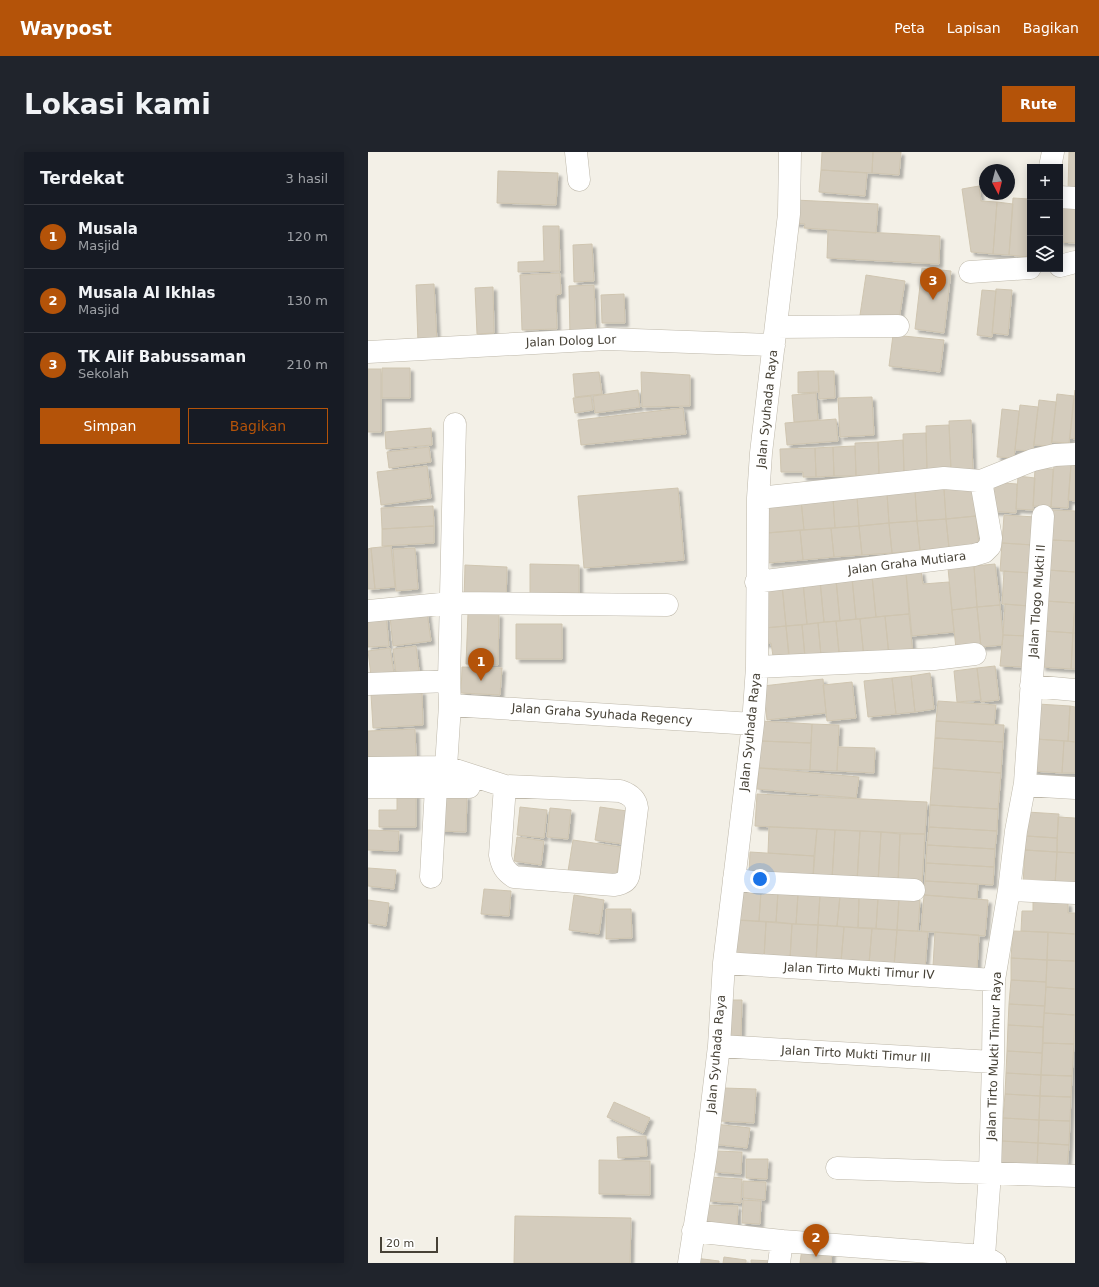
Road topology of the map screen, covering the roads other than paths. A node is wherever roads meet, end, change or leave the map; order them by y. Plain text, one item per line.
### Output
1 (576, 152) edge
2 (790, 152) edge
3 (1053, 152) edge
4 (1051, 164) edge
5 (579, 180) dead end
6 (1063, 197) edge
7 (1075, 198) edge
8 (1075, 262) edge
9 (1063, 265) edge
10 (1027, 268) edge
11 (970, 272) dead end
12 (898, 326) dead end
13 (774, 336) junction
14 (368, 352) edge
15 (455, 424) dead end
16 (1075, 454) edge
17 (981, 481) junction
18 (758, 498) junction
19 (1043, 516) dead end
20 (756, 582) junction
21 (451, 602) junction
22 (667, 605) dead end
23 (368, 611) edge
24 (975, 654) dead end
25 (757, 667) junction
26 (449, 681) junction
27 (368, 684) edge
28 (1031, 686) junction
29 (1075, 690) edge
30 (450, 705) junction
31 (754, 724) junction
32 (446, 767) junction
33 (368, 768) edge
34 (505, 786) junction
35 (1025, 786) junction
36 (368, 787) edge
37 (436, 787) junction
38 (469, 787) dead end
39 (1075, 788) edge
40 (431, 877) dead end
41 (734, 879) junction
42 (914, 890) dead end
43 (1009, 890) junction
44 (1075, 892) edge
45 (724, 963) junction
46 (994, 980) junction
47 (719, 1046) junction
48 (993, 1062) junction
49 (837, 1168) dead end
50 (990, 1173) junction
51 (1075, 1176) edge
52 (693, 1231) junction
53 (782, 1241) junction
54 (990, 1260) edge
55 (689, 1263) edge
56 (779, 1263) edge

1 - 5 street
2 - 13 street, Jalan Syuhada Raya
3 - 4 street
6 - 7 street
8 - 9 street
10 - 11 street
12 - 13 street, Jalan Dolog Lor
13 - 14 street, Jalan Dolog Lor
13 - 18 street, Jalan Syuhada Raya
15 - 21 street
16 - 17 street
17 - 18 street
17 - 20 street, Jalan Graha Mutiara
18 - 20 street, Jalan Syuhada Raya
19 - 28 street, Jalan Tlogo Mukti II
20 - 25 street, Jalan Syuhada Raya
21 - 22 street
21 - 23 street
21 - 26 street
24 - 25 street
25 - 31 street, Jalan Syuhada Raya
26 - 27 street
26 - 30 street
28 - 29 street
28 - 35 street, Jalan Tlogo Mukti II
30 - 31 street, Jalan Graha Syuhada Regency
30 - 32 street
31 - 41 street, Jalan Syuhada Raya
32 - 33 street
32 - 34 street
34 - 34 street
35 - 39 street
35 - 43 street, Jalan Tirto Mukti Timur Raya
36 - 37 street
37 - 38 street
37 - 40 street
41 - 42 street
41 - 45 street, Jalan Syuhada Raya
43 - 44 street
43 - 46 street, Jalan Tirto Mukti Timur Raya
45 - 46 street, Jalan Tirto Mukti Timur IV
45 - 47 street, Jalan Syuhada Raya
46 - 48 street, Jalan Tirto Mukti Timur Raya
47 - 48 street, Jalan Tirto Mukti Timur III
47 - 52 street, Jalan Syuhada Raya
48 - 50 street, Jalan Tirto Mukti Timur Raya
49 - 50 street
50 - 51 street
50 - 54 street, Jalan Tirto Mukti Timur Raya
52 - 53 street
52 - 55 street, Jalan Syuhada Raya
53 - 54 street
53 - 56 street

